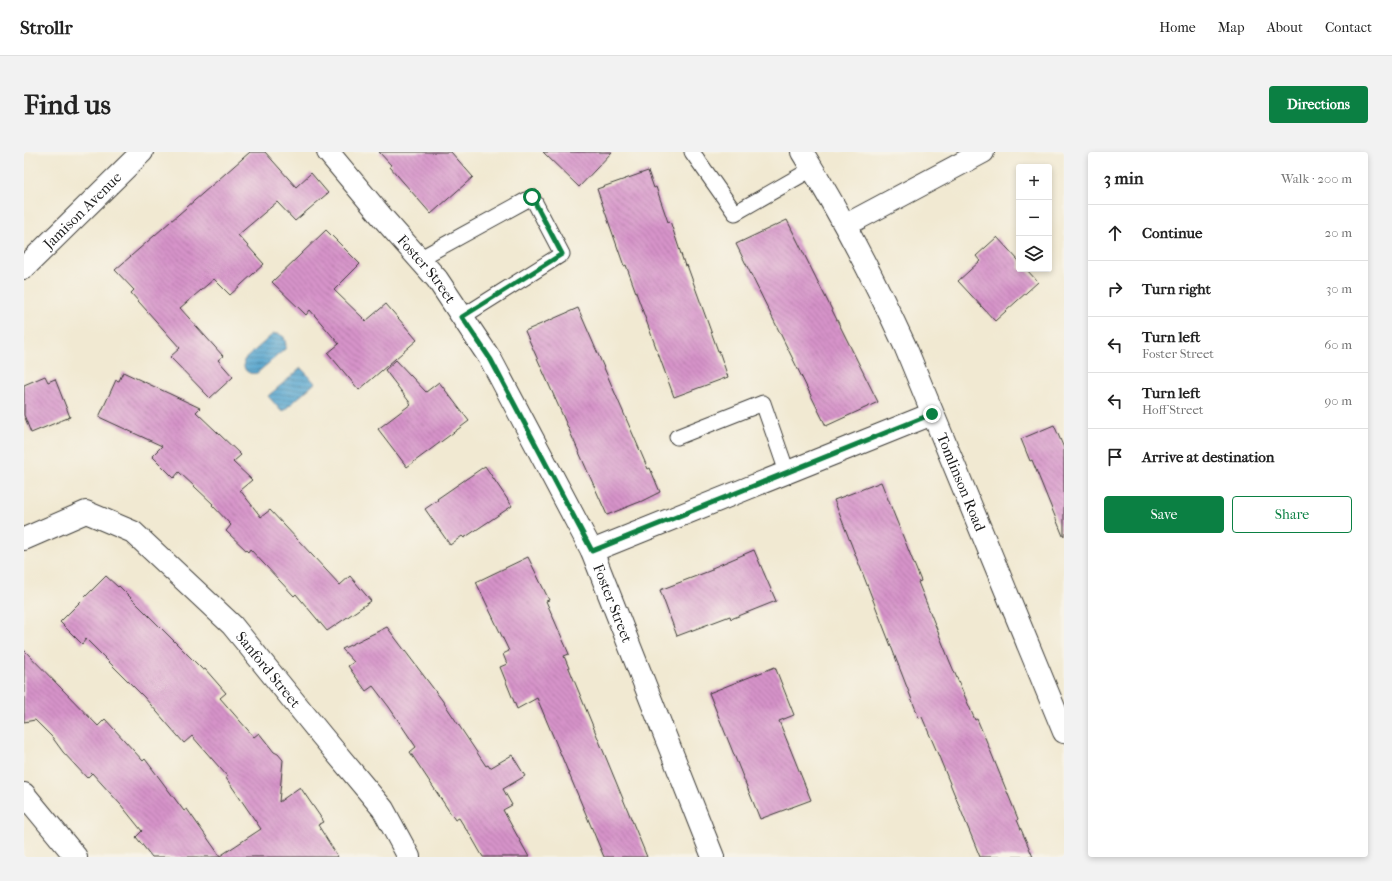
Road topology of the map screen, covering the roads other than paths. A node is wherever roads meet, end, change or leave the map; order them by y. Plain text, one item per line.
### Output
1 (142, 152) edge
2 (328, 152) edge
3 (692, 152) edge
4 (984, 152) edge
5 (807, 160) edge
6 (846, 225) junction
7 (419, 259) junction
8 (24, 268) edge
9 (462, 317) junction
10 (932, 414) junction
11 (677, 436) dead end
12 (787, 472) junction
13 (24, 539) edge
14 (592, 551) junction
15 (1064, 732) edge
16 (24, 794) edge
17 (76, 857) edge
18 (409, 857) edge
19 (713, 857) edge

1 - 8 street, Jamison Avenue
2 - 7 street, Foster Street
3 - 5 lane
4 - 6 street
5 - 6 street, Tomlinson Road
6 - 10 street, Tomlinson Road
7 - 9 street, Foster Street
7 - 9 lane
9 - 14 street, Foster Street
10 - 12 street
10 - 15 street, Tomlinson Road
11 - 12 lane
12 - 14 street
13 - 18 street, Sanford Street
14 - 19 street, Foster Street
16 - 17 street

